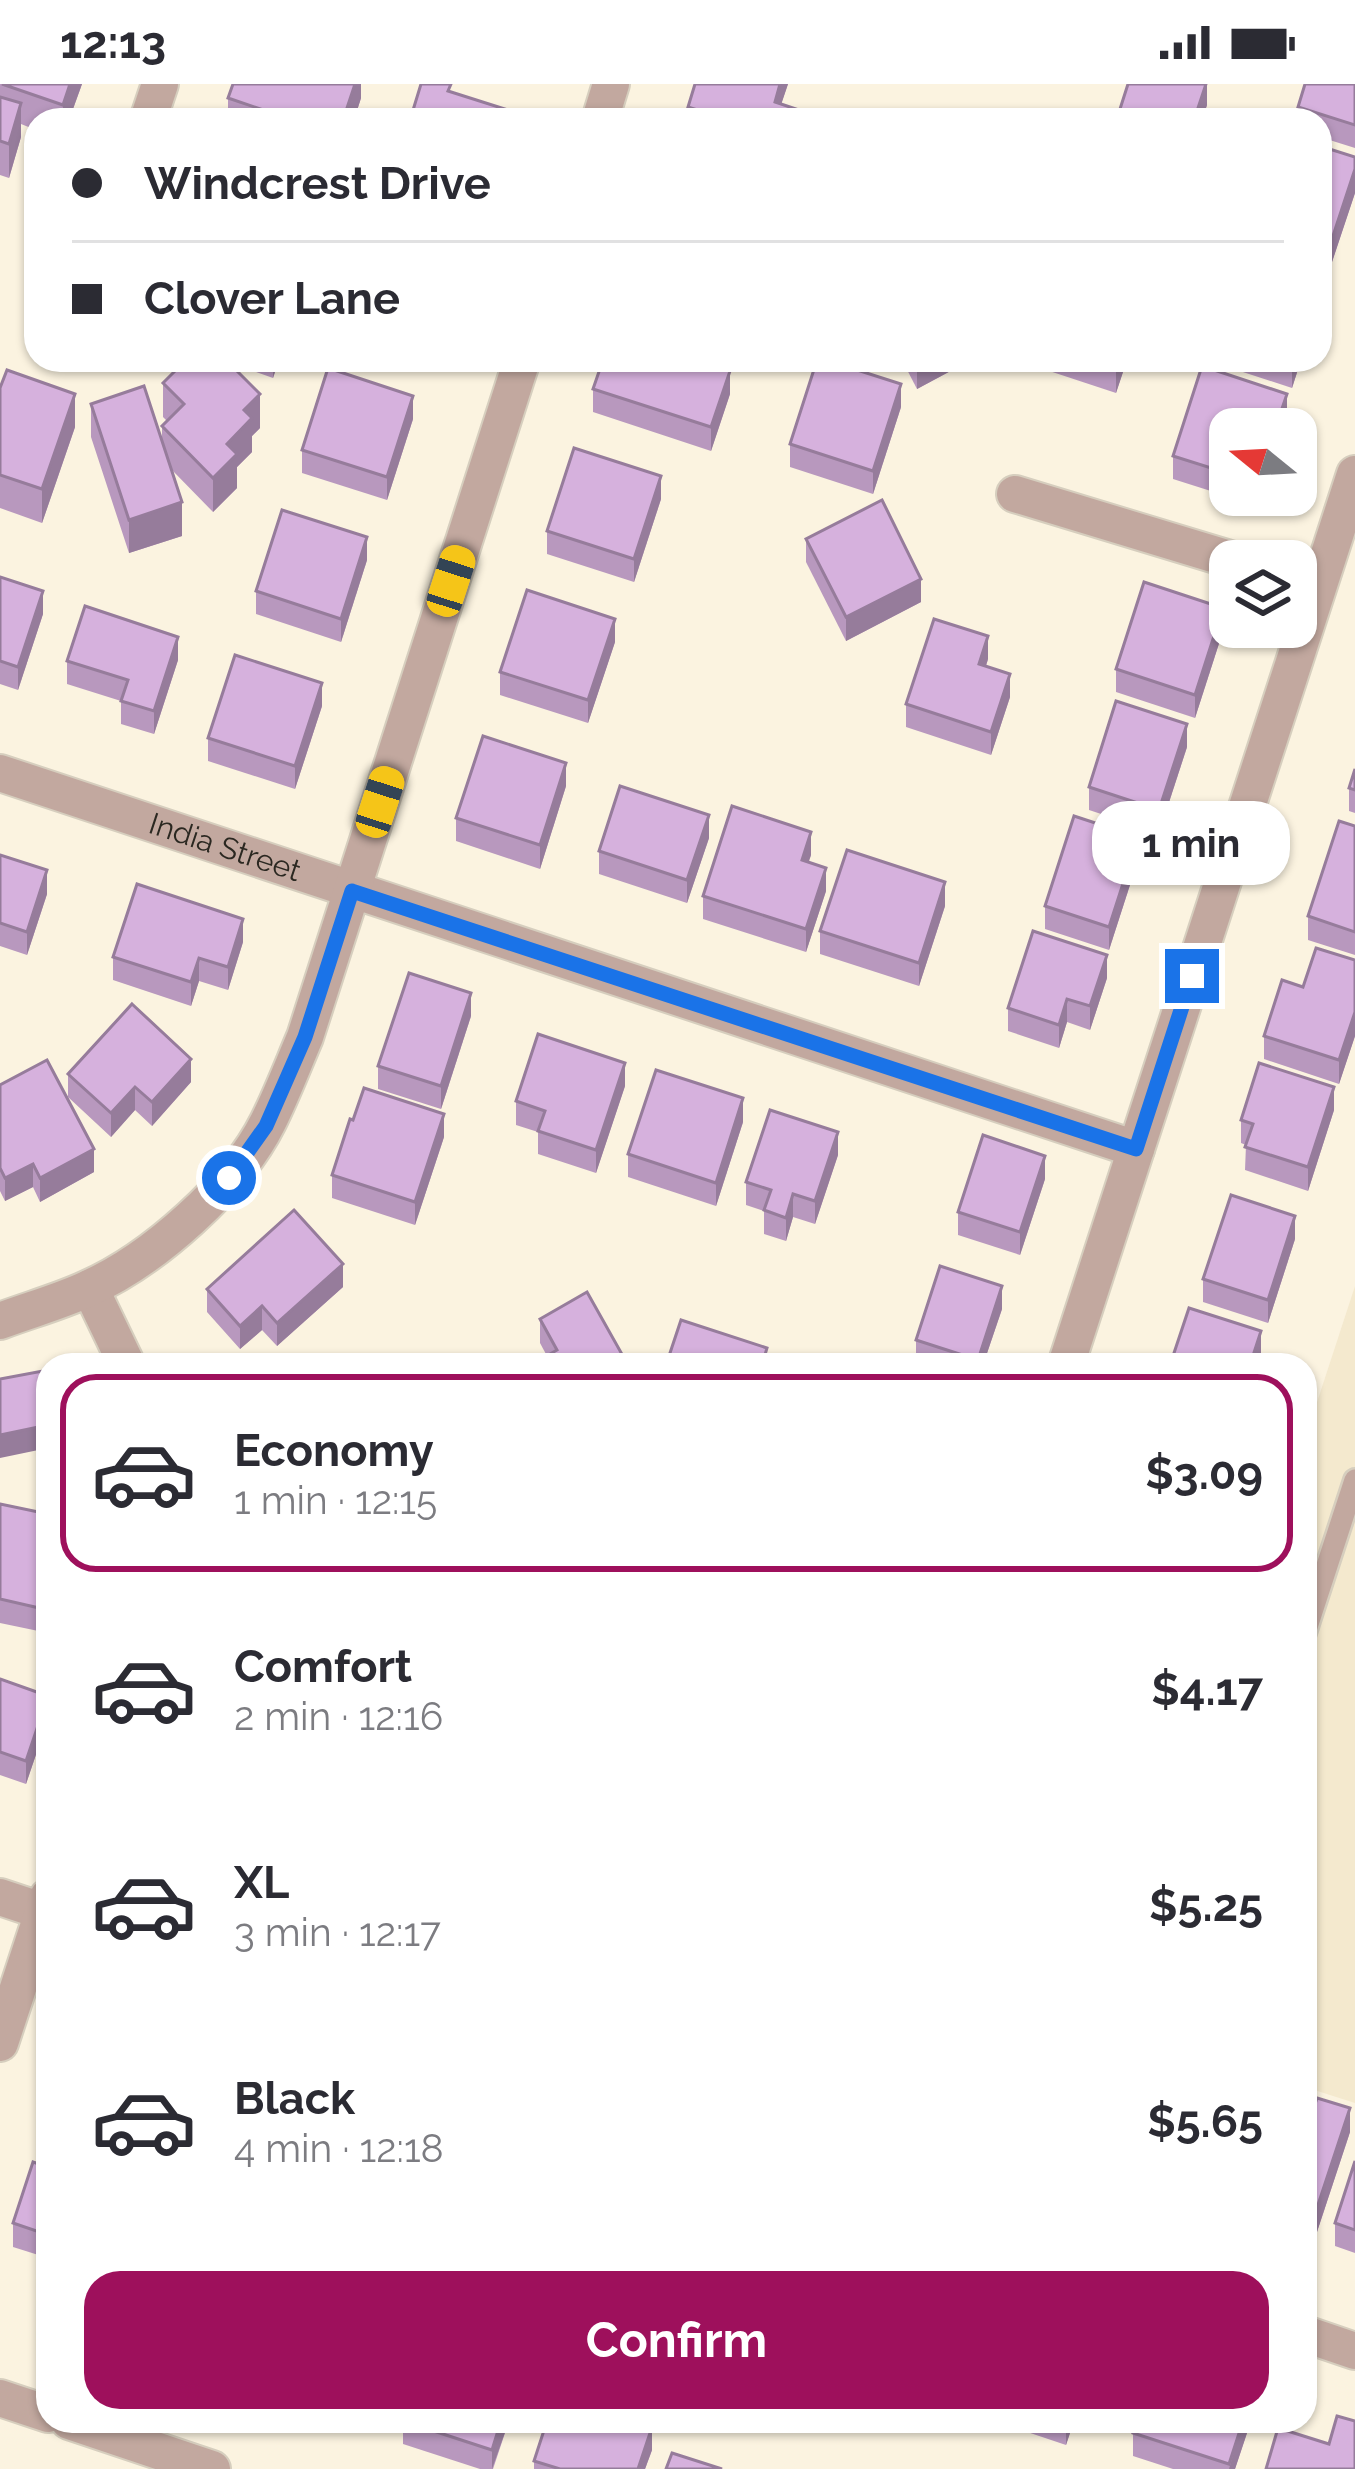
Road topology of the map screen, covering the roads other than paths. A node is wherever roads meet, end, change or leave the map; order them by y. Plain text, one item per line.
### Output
1 (519, 372) edge
2 (1355, 474) edge
3 (1015, 494) dead end
4 (1209, 553) edge
5 (1317, 560) edge
6 (1287, 648) edge
7 (0, 772) edge
8 (352, 891) junction
9 (1136, 1149) junction
10 (90, 1288) junction
11 (0, 1321) edge
12 (122, 1353) edge
13 (1070, 1353) edge
14 (1355, 1480) edge
15 (1317, 1596) edge
16 (0, 1897) edge
17 (36, 1905) edge
18 (36, 1937) edge
19 (0, 2043) edge
20 (1317, 2338) edge
21 (1355, 2351) edge
22 (0, 2398) edge
23 (36, 2410) edge
24 (105, 2433) edge
25 (212, 2469) edge

1 - 8 street
2 - 5 street
3 - 4 street
6 - 9 street
7 - 8 street, India Street
8 - 9 street, India Street
8 - 10 street
9 - 13 street
10 - 11 street
10 - 12 street
14 - 15 lane
16 - 17 street
18 - 19 street
20 - 21 street
22 - 23 street
24 - 25 street

